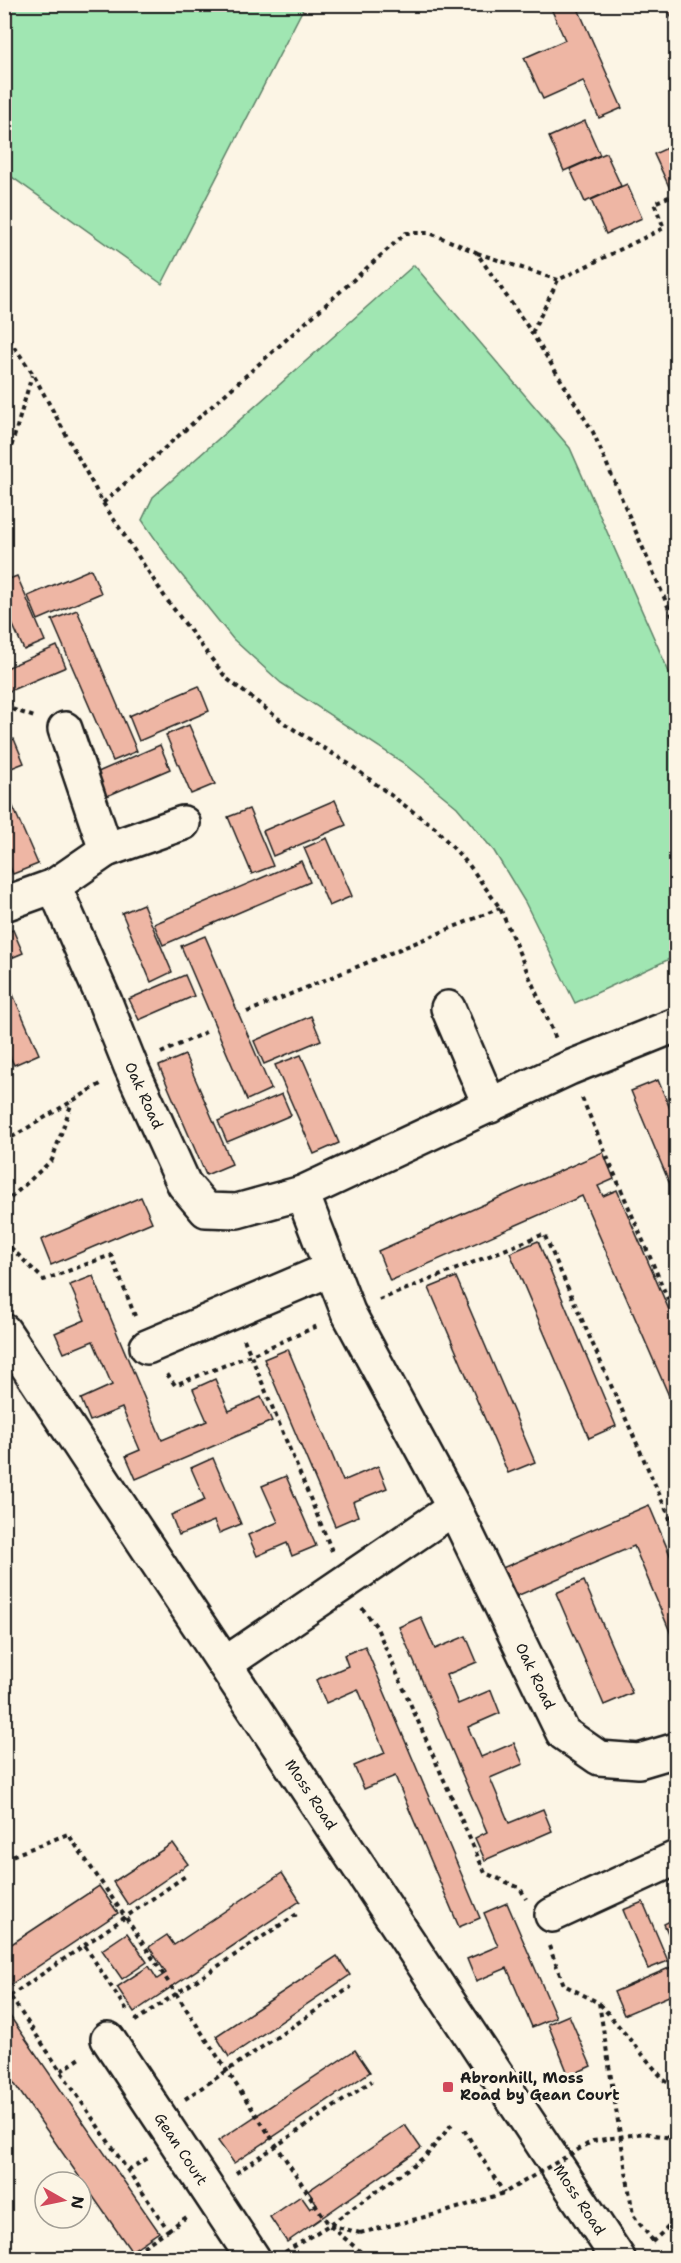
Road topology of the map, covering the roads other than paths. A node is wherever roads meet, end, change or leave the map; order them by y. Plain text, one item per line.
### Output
1 (65, 729) road end
2 (183, 823) dead end
3 (106, 850) junction
4 (54, 885) junction
5 (4, 904) edge
6 (448, 1008) dead end
7 (676, 1025) edge
8 (490, 1106) junction
9 (302, 1192) junction
10 (331, 1269) junction
11 (4, 1331) edge
12 (147, 1347) road end
13 (454, 1508) junction
14 (225, 1664) junction
15 (676, 1749) edge
16 (676, 1858) edge
17 (543, 1921) road end
18 (108, 2039) road end
19 (632, 2253) edge
20 (268, 2256) edge

1 - 3 street
2 - 3 street
3 - 4 street
4 - 5 street
4 - 9 street, Oak Road
6 - 8 street
7 - 8 street, Oak Road
8 - 9 street, Oak Road
9 - 10 street, Oak Road
10 - 12 street
10 - 13 street, Oak Road
11 - 14 street, Moss Road
13 - 14 street
13 - 15 street, Oak Road
14 - 19 street, Moss Road
16 - 17 street
18 - 20 street, Gean Court

